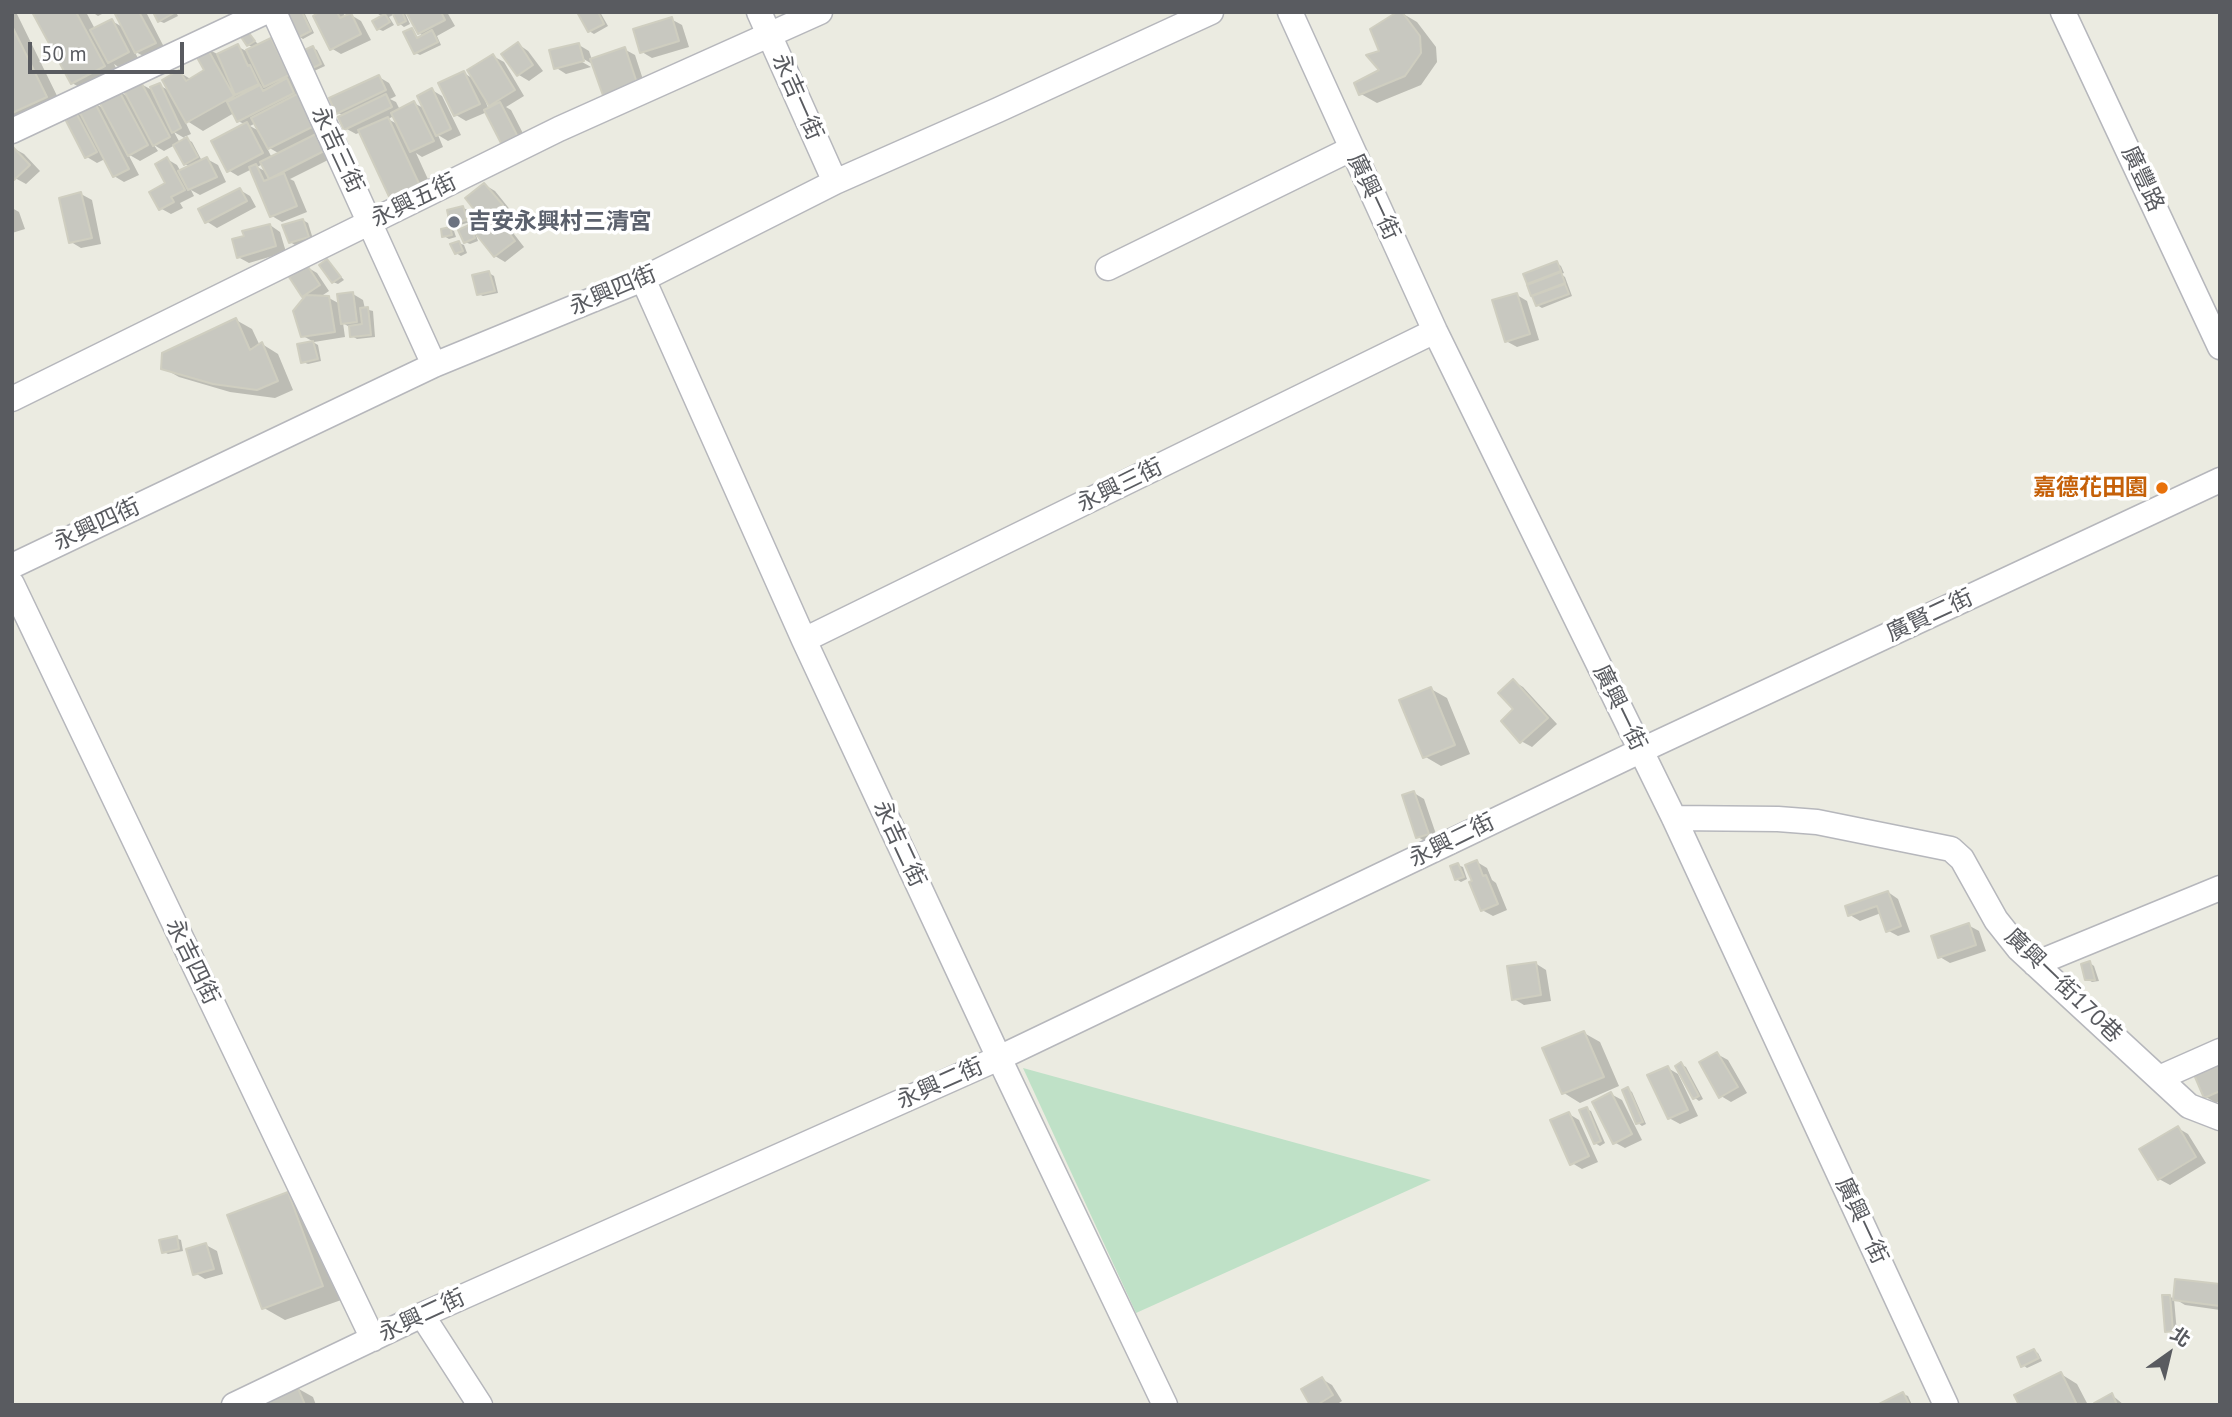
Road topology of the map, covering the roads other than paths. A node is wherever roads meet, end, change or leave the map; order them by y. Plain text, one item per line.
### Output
1 (265, 12) edge
2 (274, 12) edge
3 (759, 12) edge
4 (820, 12) edge
5 (1211, 12) edge
6 (1290, 12) edge
7 (2063, 12) edge
8 (770, 36) junction
9 (12, 131) edge
10 (1351, 149) junction
11 (835, 182) junction
12 (370, 222) junction
13 (1108, 268) dead end
14 (643, 279) junction
15 (1435, 331) junction
16 (2220, 346) edge
17 (435, 365) junction
18 (12, 399) edge
19 (2220, 480) edge
20 (12, 566) edge
21 (12, 584) edge
22 (804, 640) junction
23 (1640, 751) junction
24 (1674, 818) junction
25 (2220, 888) edge
26 (2035, 964) junction
27 (2220, 1051) edge
28 (999, 1058) junction
29 (2159, 1078) junction
30 (2220, 1118) edge
31 (422, 1315) junction
32 (373, 1339) junction
33 (234, 1405) edge
34 (480, 1405) edge
35 (1164, 1405) edge
36 (1946, 1405) edge

1 - 9 street
2 - 12 street, 永吉三街
3 - 8 street, 永吉一街
4 - 8 street, 永興五街
5 - 11 street, 永興四街
6 - 10 street, 廣興一街
7 - 16 street, 廣豐路
8 - 11 street, 永吉一街
8 - 12 street, 永興五街
10 - 13 street
10 - 15 street, 廣興一街
11 - 14 street, 永興四街
12 - 17 street, 永吉三街
12 - 18 street, 永興五街
14 - 17 street, 永興四街
14 - 22 street, 永吉二街
15 - 22 street, 永興三街
15 - 23 street, 廣興一街
17 - 20 street, 永興四街
19 - 23 street, 廣賢二街
21 - 32 street, 永吉四街
22 - 28 street, 永吉二街
23 - 24 street, 廣興一街
23 - 28 street, 永興二街
24 - 26 street, 廣興一街170巷
24 - 36 street, 廣興一街
25 - 26 street
26 - 29 street, 廣興一街170巷
27 - 29 street
28 - 31 street, 永興二街
28 - 35 street, 永吉二街
29 - 30 street, 廣興一街170巷
31 - 32 street, 永興二街
31 - 34 street
32 - 33 street, 永興二街

